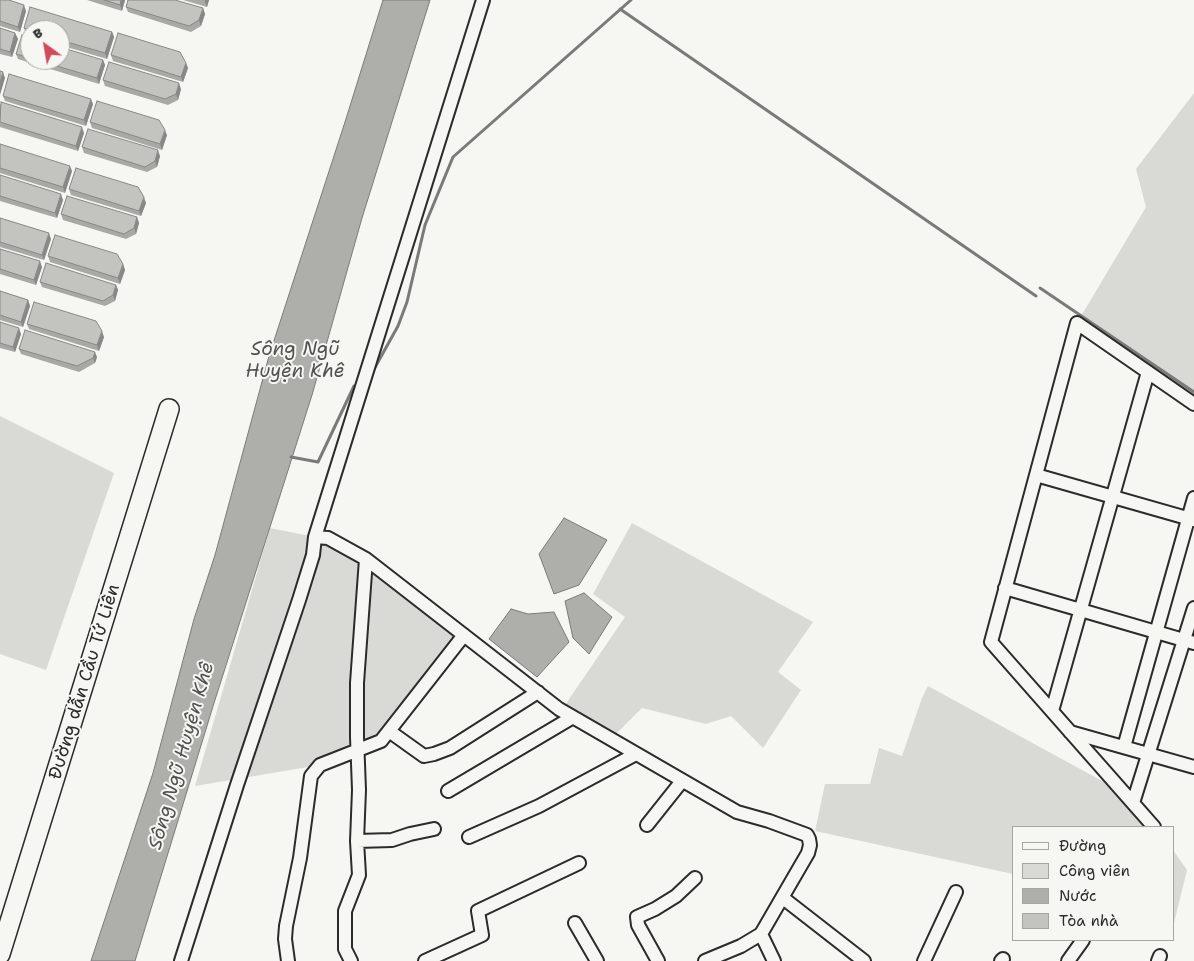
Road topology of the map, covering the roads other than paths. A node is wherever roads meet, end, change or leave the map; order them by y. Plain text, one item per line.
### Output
1 (483, 0) edge
2 (1148, 372) junction
3 (1194, 404) edge
4 (169, 409) dead end
5 (1036, 475) junction
6 (1113, 497) junction
7 (1194, 498) edge
8 (1191, 519) edge
9 (315, 537) junction
10 (366, 559) junction
11 (1005, 588) junction
12 (1194, 608) edge
13 (1081, 610) junction
14 (1156, 632) junction
15 (464, 635) junction
16 (1189, 642) edge
17 (538, 692) junction
18 (1052, 711) junction
19 (573, 717) junction
20 (389, 731) junction
21 (1070, 732) junction
22 (1124, 747) junction
23 (357, 751) junction
24 (636, 754) junction
25 (1148, 754) junction
26 (1194, 767) edge
27 (682, 781) junction
28 (448, 791) dead end
29 (1133, 803) junction
30 (647, 825) dead end
31 (1153, 826) edge
32 (434, 829) dead end
33 (469, 837) dead end
34 (357, 841) junction
35 (579, 863) dead end
36 (695, 878) dead end
37 (956, 892) dead end
38 (783, 898) junction
39 (575, 923) dead end
40 (761, 934) junction
41 (1082, 941) edge
42 (0, 954) edge
43 (181, 961) edge
44 (288, 961) edge
45 (351, 961) edge
46 (426, 961) edge
47 (597, 961) edge
48 (658, 961) edge
49 (705, 961) edge
50 (774, 961) edge
51 (864, 961) edge
52 (924, 961) edge
53 (1068, 961) edge

1 - 9 street
2 - 3 street
2 - 5 street
2 - 6 street
4 - 42 main road, Đường dẫn Cầu Tứ Liên
5 - 6 street
5 - 11 street
6 - 8 street
6 - 13 street
7 - 8 street
8 - 14 street
9 - 10 street
9 - 43 street
10 - 15 street
10 - 23 street
11 - 13 street
11 - 18 street
12 - 16 street
13 - 14 street
13 - 18 street
14 - 16 street
14 - 22 street
15 - 17 street
15 - 20 street
16 - 25 street
17 - 19 street
17 - 20 street
18 - 21 street
19 - 24 street
19 - 28 street
20 - 23 street
21 - 22 street
21 - 29 street
22 - 25 street
23 - 34 street
23 - 44 street
24 - 27 street
24 - 33 street
25 - 26 street
25 - 29 street
27 - 30 street
27 - 38 street
29 - 31 street
32 - 34 street
34 - 45 street
35 - 46 street
36 - 48 street
37 - 52 street
38 - 40 street
38 - 51 street
39 - 47 street
40 - 49 street
40 - 50 street
41 - 53 street

